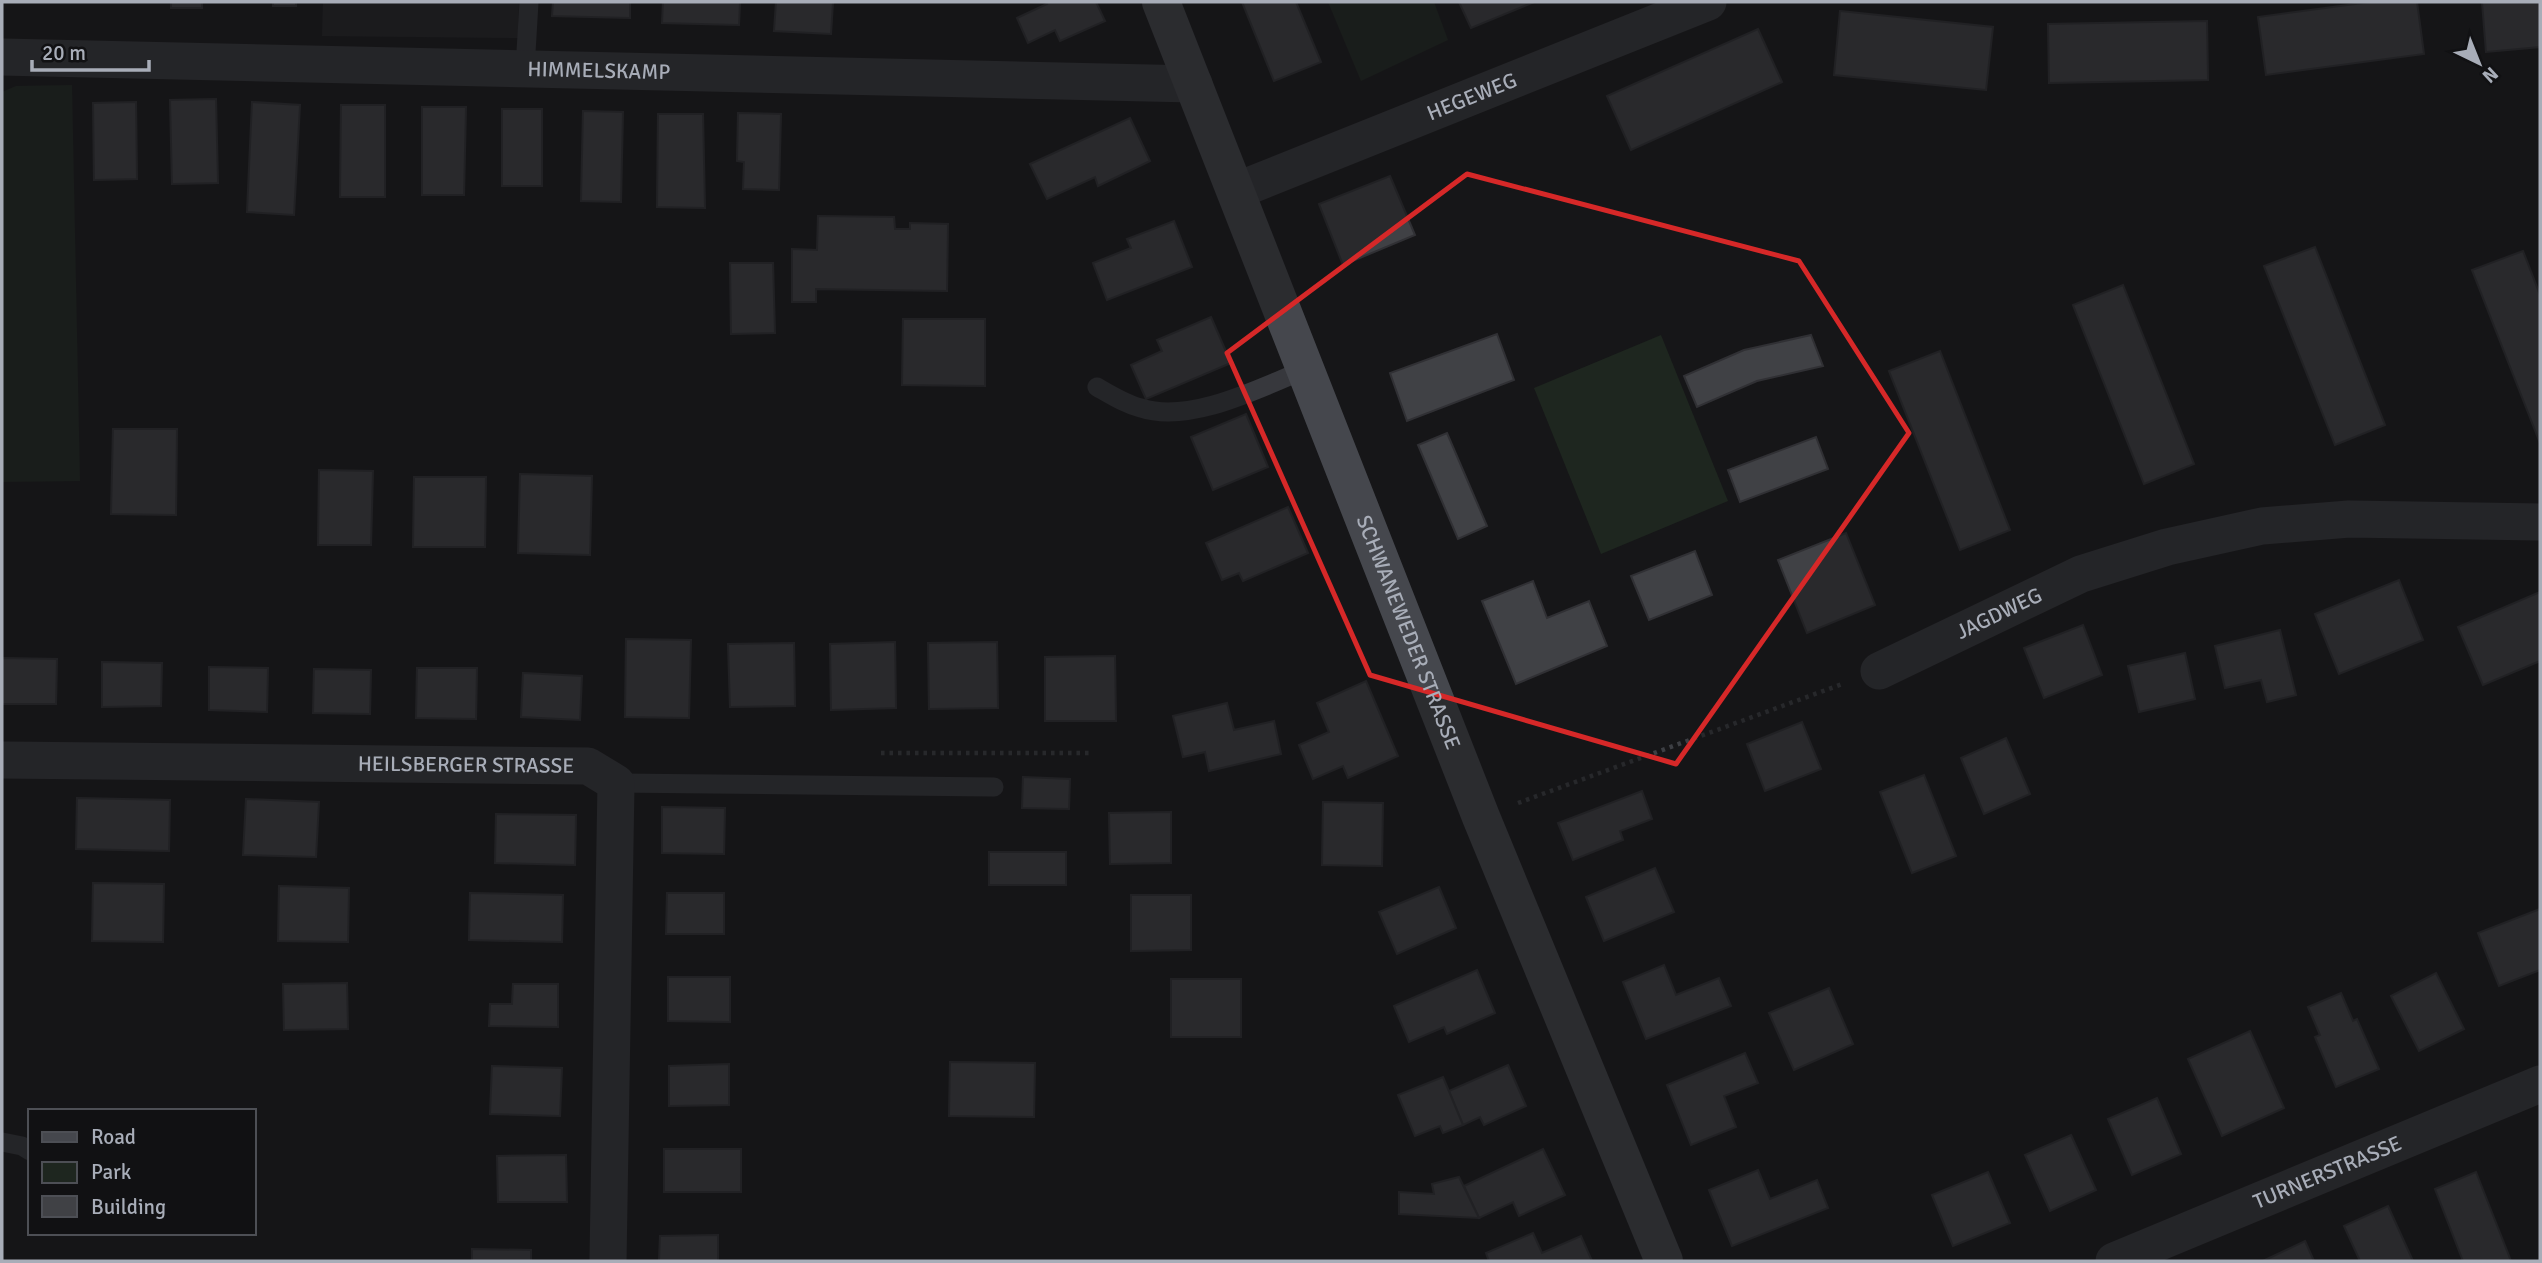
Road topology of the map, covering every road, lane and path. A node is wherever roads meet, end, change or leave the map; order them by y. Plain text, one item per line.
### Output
1 (529, 2) edge
2 (1161, 2) edge
3 (1708, 2) edge
4 (2, 57) edge
5 (525, 69) junction
6 (1194, 85) junction
7 (1236, 191) junction
8 (1306, 369) junction
9 (1097, 387) dead end
10 (2540, 522) edge
11 (1879, 671) joint
12 (2, 760) edge
13 (616, 783) junction
14 (994, 787) dead end
15 (1481, 817) junction
16 (2540, 1084) edge
17 (2, 1142) edge
18 (28, 1150) edge
19 (608, 1261) edge
20 (1664, 1261) edge
21 (2114, 1261) edge

1 - 5 lane
2 - 6 main road, SCHWANEWEDER STRASSE
3 - 7 street, HEGEWEG
4 - 5 street, HIMMELSKAMP
5 - 6 street, HIMMELSKAMP
6 - 7 main road, SCHWANEWEDER STRASSE
7 - 8 main road, SCHWANEWEDER STRASSE
8 - 9 lane
8 - 15 main road, SCHWANEWEDER STRASSE
10 - 11 street, JAGDWEG
11 - 15 path
12 - 13 street, HEILSBERGER STRASSE
13 - 14 lane
13 - 19 street
15 - 20 main road, SCHWANEWEDER STRASSE
16 - 21 street, TURNERSTRASSE
17 - 18 lane

